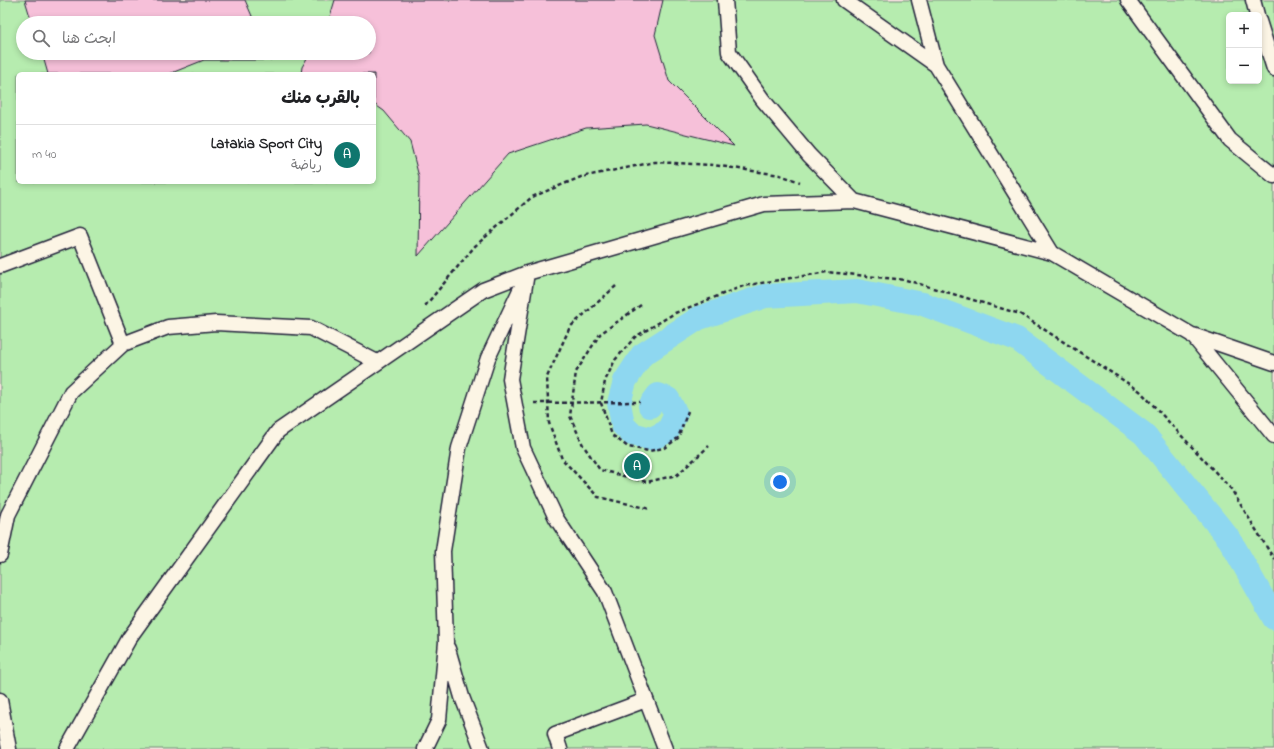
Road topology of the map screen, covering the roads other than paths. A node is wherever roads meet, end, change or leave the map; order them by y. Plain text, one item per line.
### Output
1 (725, 0) edge
2 (844, 0) edge
3 (919, 0) edge
4 (1128, 0) edge
5 (1253, 0) edge
6 (1257, 12) edge
7 (1262, 31) edge
8 (936, 65) junction
9 (1274, 69) edge
10 (1274, 176) edge
11 (854, 201) junction
12 (1052, 252) junction
13 (0, 266) edge
14 (527, 273) junction
15 (1192, 335) junction
16 (123, 344) junction
17 (378, 362) junction
18 (1274, 363) edge
19 (1274, 436) edge
20 (0, 555) edge
21 (446, 642) junction
22 (0, 700) edge
23 (646, 700) junction
24 (9, 749) edge
25 (67, 749) edge
26 (425, 749) edge
27 (482, 749) edge
28 (560, 749) edge
29 (664, 749) edge

1 - 11 lane
2 - 8 lane
3 - 8 lane
4 - 10 lane
5 - 6 lane
7 - 9 lane
8 - 12 lane
11 - 12 lane
11 - 14 lane
12 - 15 lane
13 - 16 lane
14 - 17 lane
14 - 21 lane
14 - 23 lane
15 - 18 lane
15 - 19 lane
16 - 17 lane
16 - 20 lane
17 - 25 lane
21 - 26 lane
21 - 27 lane
22 - 24 lane
23 - 28 lane
23 - 29 lane

